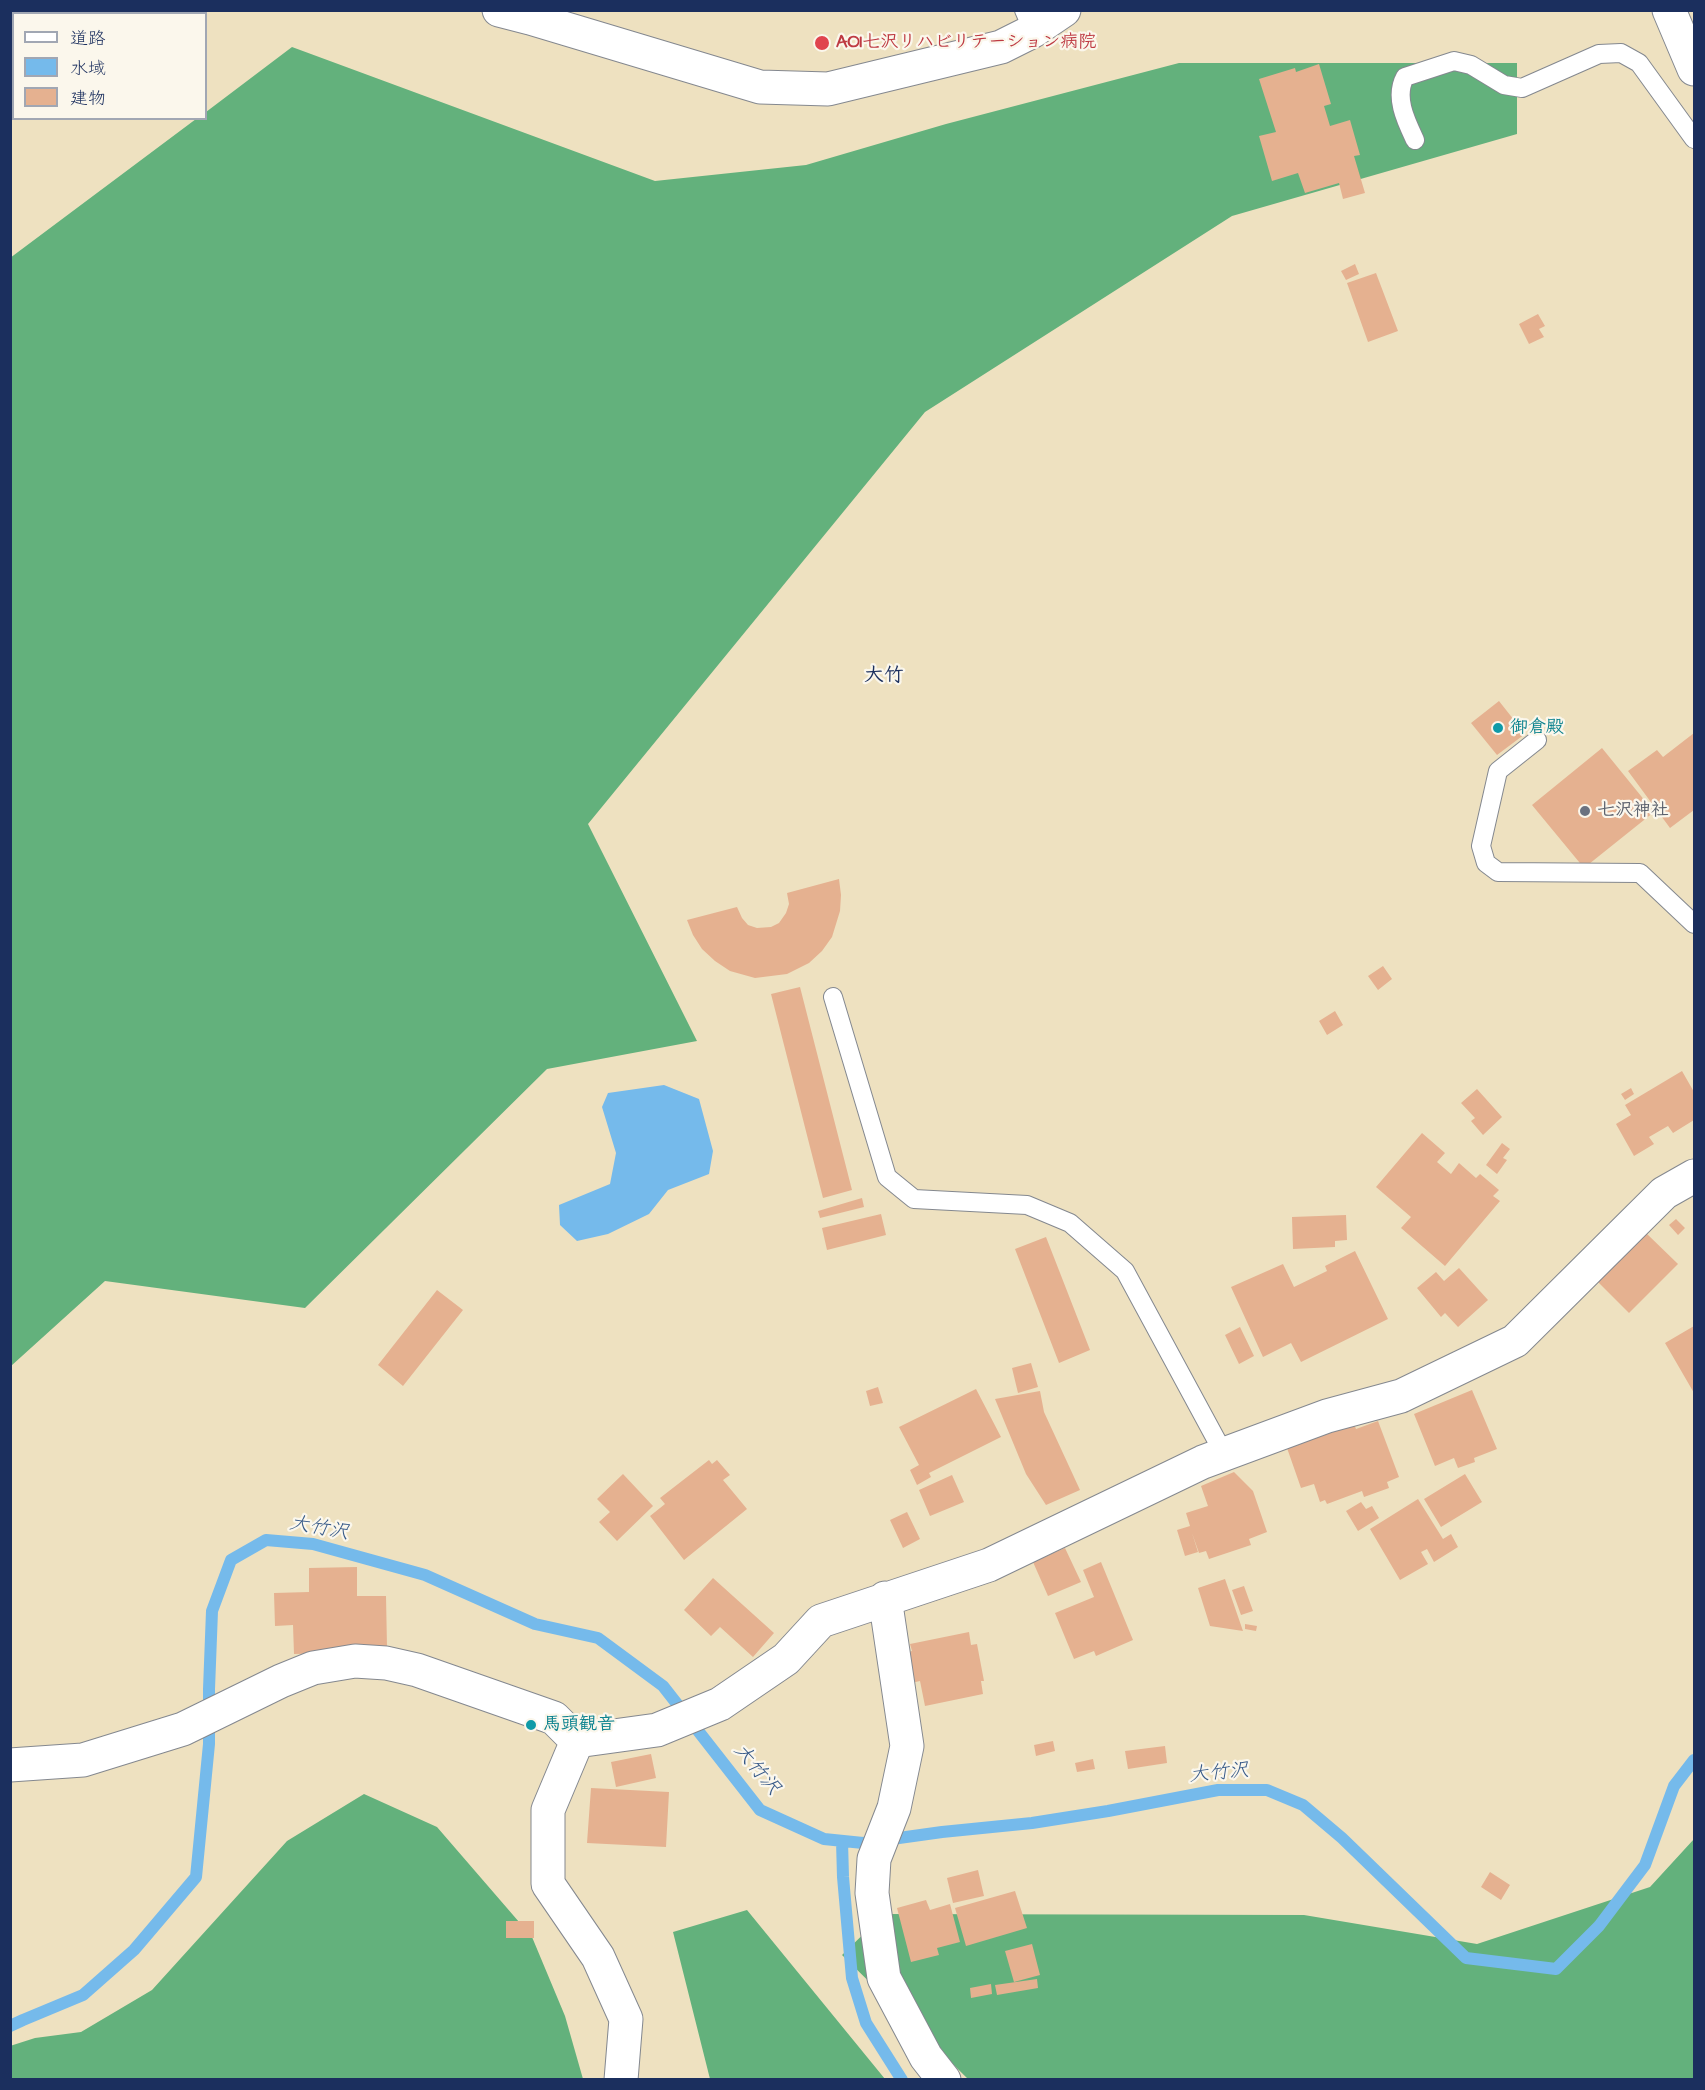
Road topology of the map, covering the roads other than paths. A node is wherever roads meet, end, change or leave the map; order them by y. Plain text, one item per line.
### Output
1 (1064, 10) edge
2 (1669, 10) edge
3 (508, 11) edge
4 (1028, 21) edge
5 (1695, 69) edge
6 (1695, 139) edge
7 (1415, 140) dead end
8 (1537, 740) dead end
9 (1695, 924) edge
10 (833, 997) dead end
11 (1695, 1176) edge
12 (1224, 1454) junction
13 (885, 1598) junction
14 (578, 1741) junction
15 (10, 1765) edge
16 (621, 2079) edge
17 (944, 2079) edge

1 - 4 street
2 - 5 street
3 - 4 street
6 - 7 lane
8 - 9 lane
10 - 12 lane
11 - 12 street
12 - 13 street
13 - 14 street
13 - 17 street
14 - 15 street
14 - 16 street

